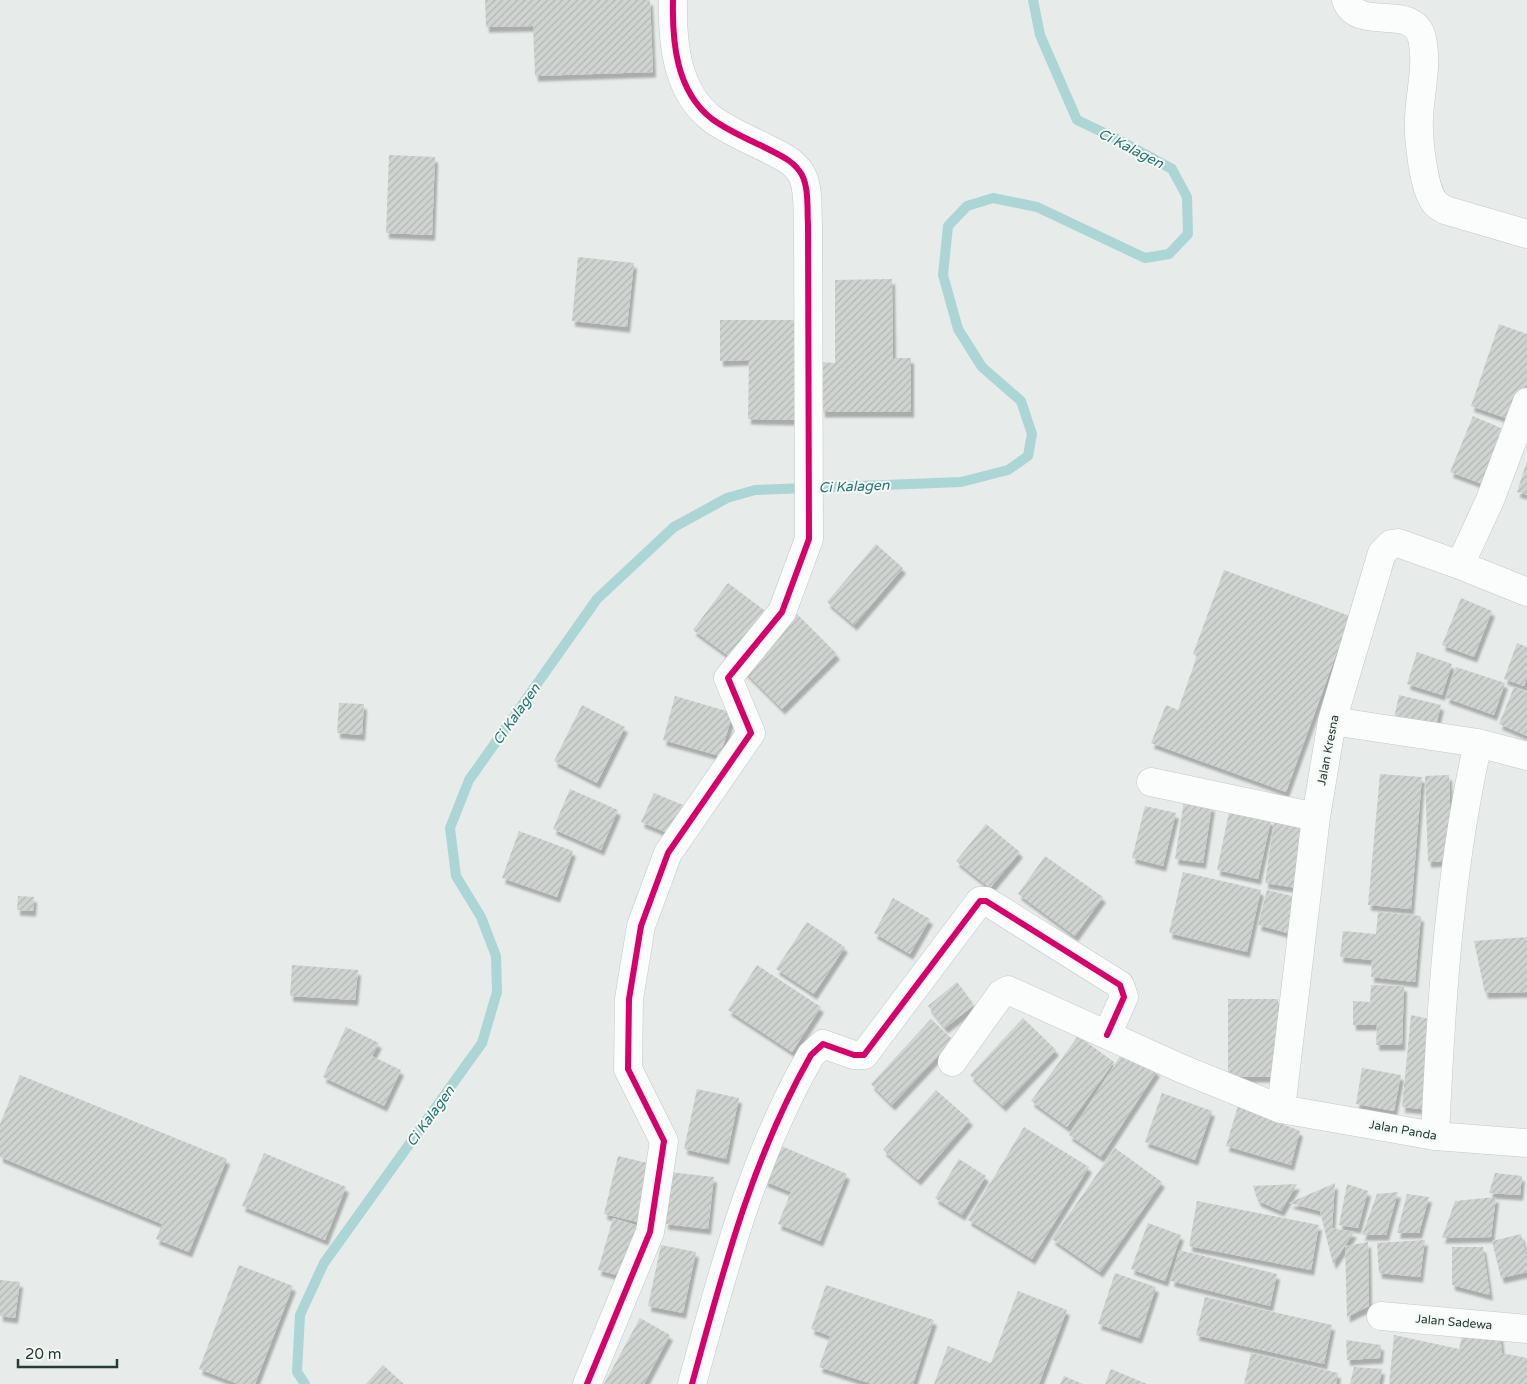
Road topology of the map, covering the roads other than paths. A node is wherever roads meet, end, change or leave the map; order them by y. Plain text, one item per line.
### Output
1 (673, 0) edge
2 (1346, 0) edge
3 (1527, 234) edge
4 (1527, 402) edge
5 (1460, 565) junction
6 (1527, 592) edge
7 (1332, 721) junction
8 (1478, 743) junction
9 (1527, 756) edge
10 (1151, 782) dead end
11 (1316, 817) junction
12 (1106, 1036) junction
13 (952, 1062) dead end
14 (1281, 1109) junction
15 (1435, 1136) junction
16 (1527, 1143) edge
17 (1381, 1316) dead end
18 (1527, 1329) edge
19 (587, 1384) edge
20 (692, 1384) edge

1 - 19 street
2 - 3 street
4 - 5 street
5 - 6 street, Jalan Kresna
5 - 7 street, Jalan Kresna
7 - 8 street
7 - 11 street, Jalan Kresna
8 - 9 street
8 - 15 street
10 - 11 street
11 - 14 street, Jalan Kresna
12 - 13 street, Jalan Panda
12 - 14 street, Jalan Panda
12 - 20 street
14 - 15 street, Jalan Panda
15 - 16 street, Jalan Panda
17 - 18 street, Jalan Sadewa

